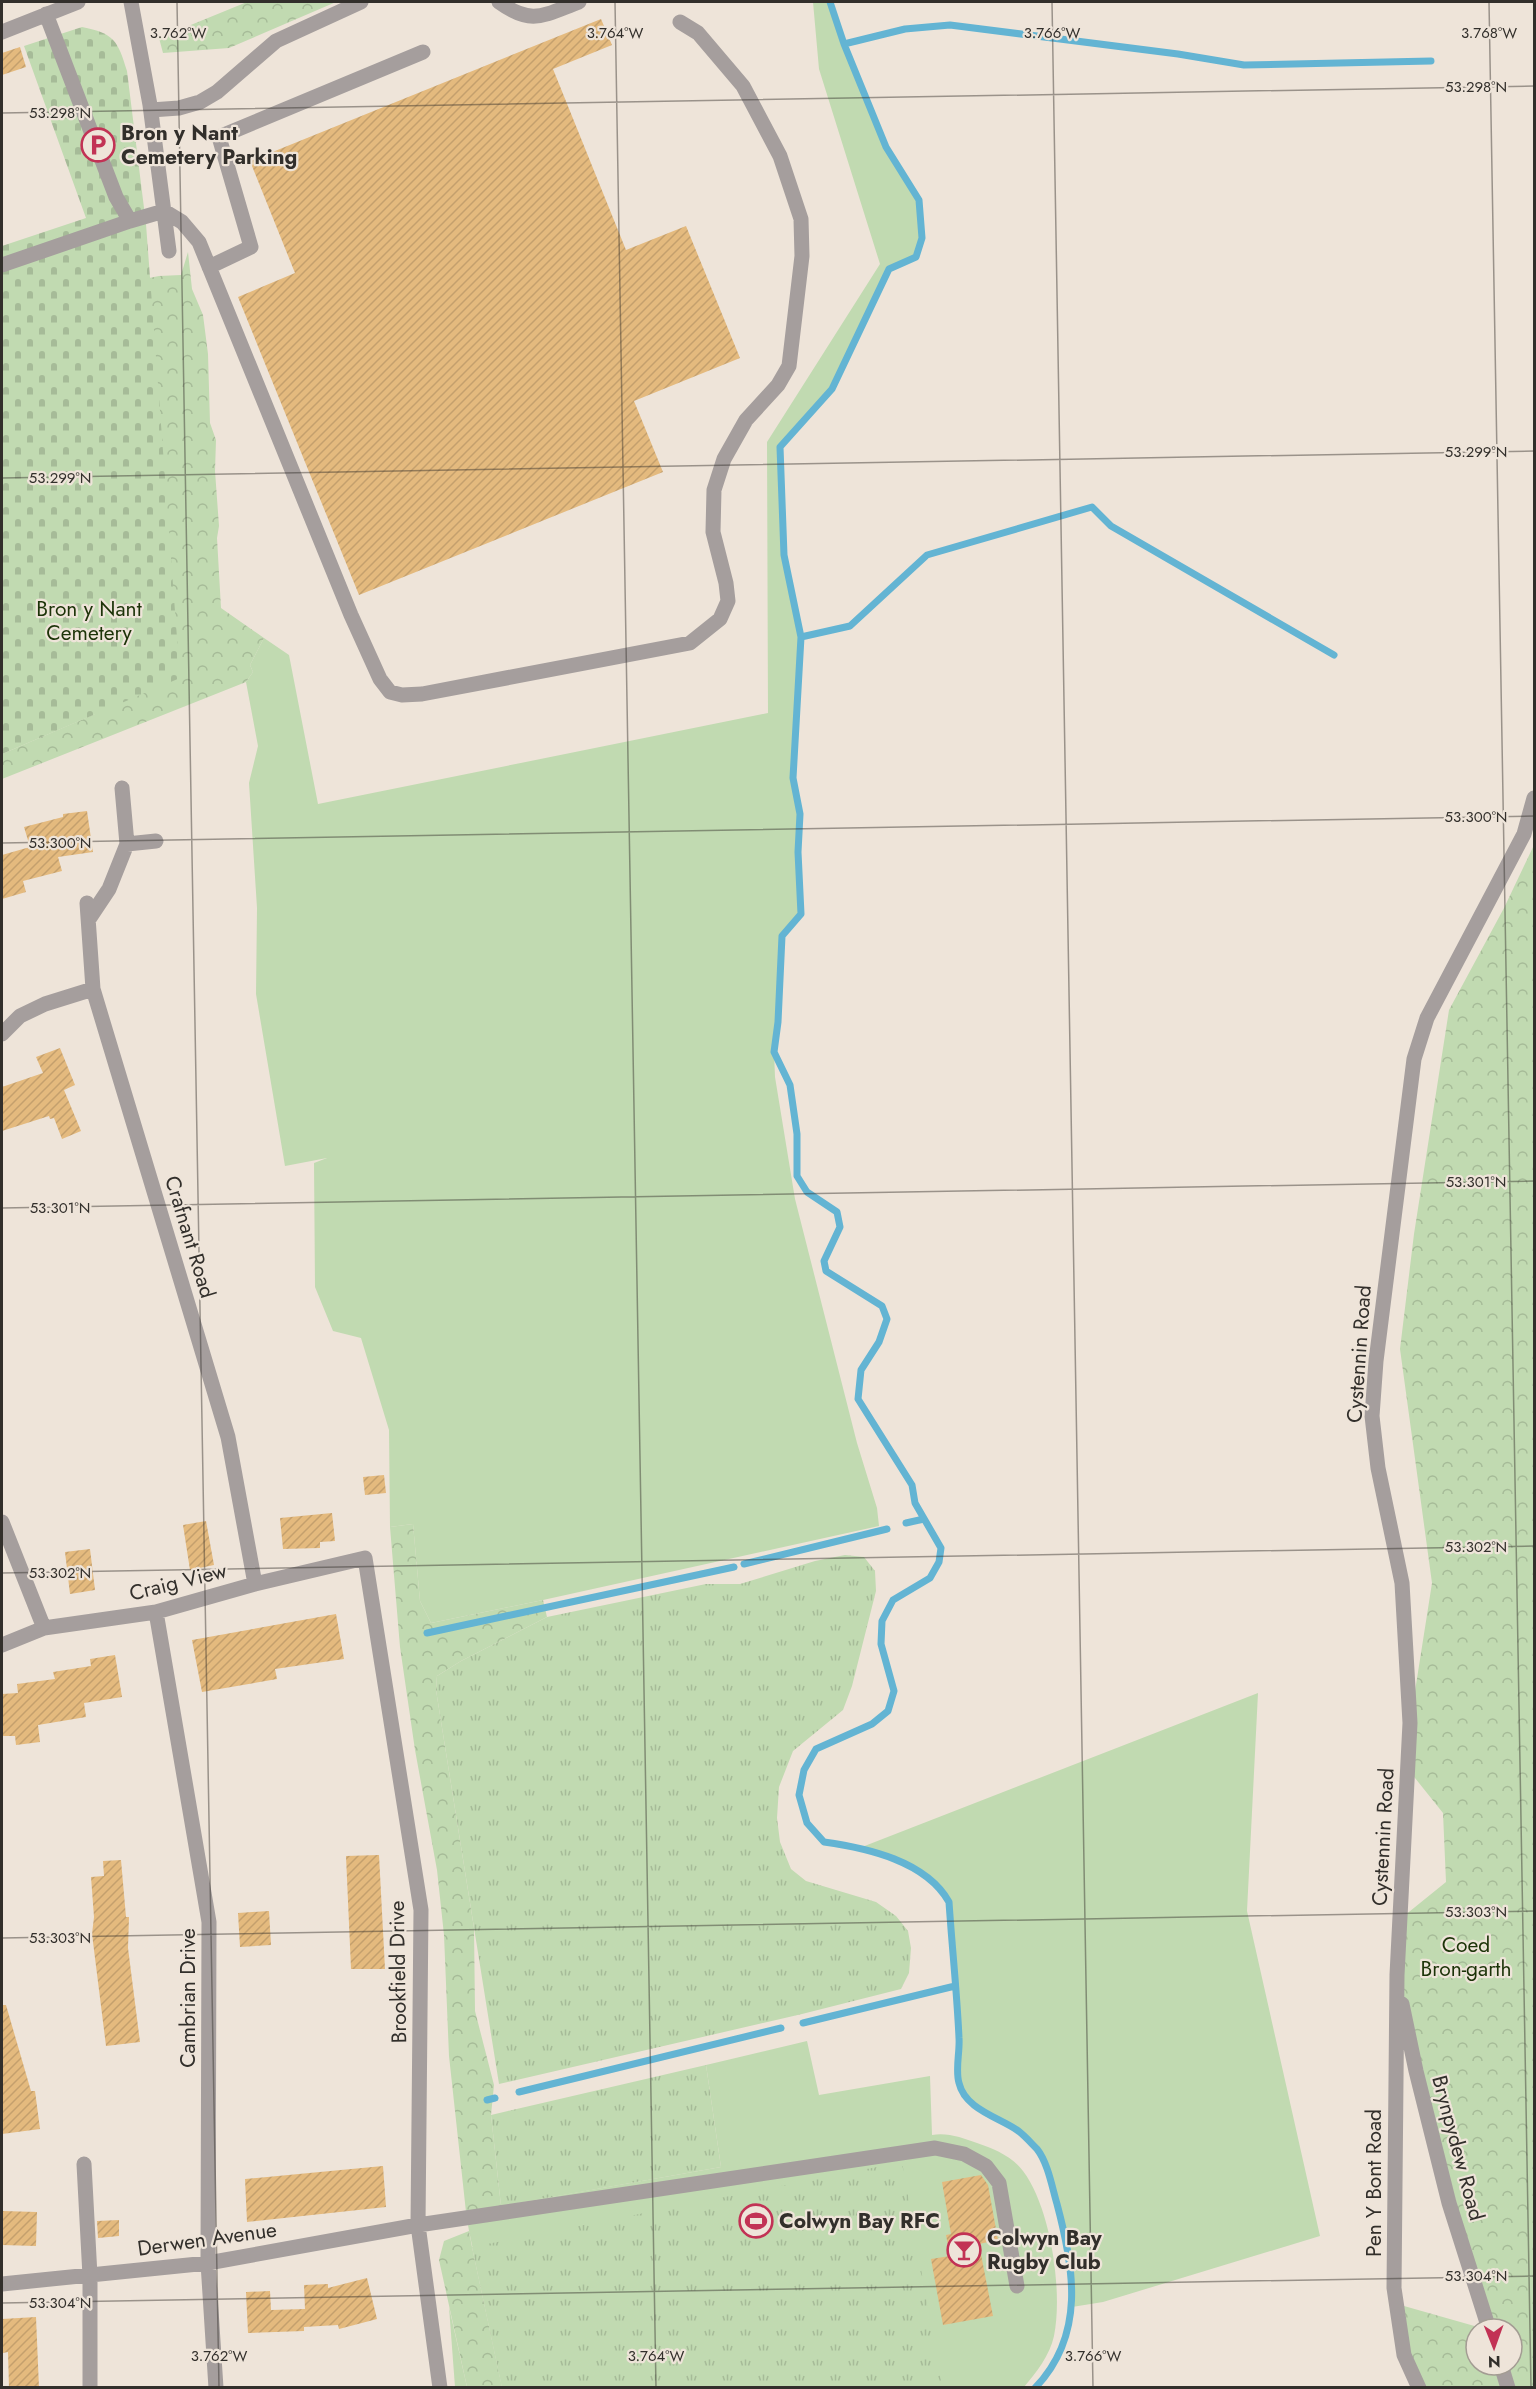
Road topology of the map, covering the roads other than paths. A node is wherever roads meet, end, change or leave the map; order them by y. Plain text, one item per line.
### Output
1 (78, 2) edge
2 (131, 2) edge
3 (362, 2) edge
4 (499, 2) edge
5 (579, 2) edge
6 (46, 14) junction
7 (680, 22) dead end
8 (2, 32) edge
9 (423, 52) dead end
10 (151, 110) junction
11 (164, 211) junction
12 (130, 221) junction
13 (169, 251) dead end
14 (2, 265) edge
15 (209, 267) junction
16 (122, 788) dead end
17 (1534, 798) edge
18 (156, 841) dead end
19 (127, 844) junction
20 (87, 903) dead end
21 (89, 919) junction
22 (93, 989) junction
23 (2, 1034) edge
24 (2, 1522) edge
25 (364, 1558) joint
26 (255, 1584) junction
27 (156, 1612) junction
28 (44, 1628) junction
29 (2, 1645) edge
30 (1396, 1975) junction
31 (84, 2164) dead end
32 (418, 2225) junction
33 (208, 2263) junction
34 (90, 2276) junction
35 (2, 2284) edge
36 (1017, 2286) dead end
37 (1485, 2317) edge
38 (90, 2388) edge
39 (216, 2388) edge
40 (440, 2388) edge
41 (1419, 2388) edge

1 - 6 street
2 - 10 street
3 - 10 street
4 - 5 street
6 - 8 street
6 - 12 street
7 - 15 street
9 - 15 street
10 - 11 street
11 - 12 street
11 - 13 street
11 - 15 street
12 - 14 street
16 - 19 street
17 - 30 street, Cystennin Road
18 - 19 street
19 - 21 street
20 - 21 street, Crafnant Road
21 - 22 street, Crafnant Road
22 - 23 street
22 - 26 street, Crafnant Road
24 - 28 street
25 - 26 street, Craig View
25 - 32 street, Brookfield Drive
26 - 27 street, Craig View
27 - 28 street, Craig View
27 - 33 street, Cambrian Drive
28 - 29 street, Craig View
30 - 37 street, Brynpydew Road
30 - 41 street, Pen Y Bont Road
31 - 34 street
32 - 33 street, Derwen Avenue
32 - 36 street, Derwen Avenue
32 - 40 street, Brookfield Drive
33 - 34 street, Derwen Avenue
33 - 39 street, Cambrian Drive
34 - 35 street, Derwen Avenue
34 - 38 street

